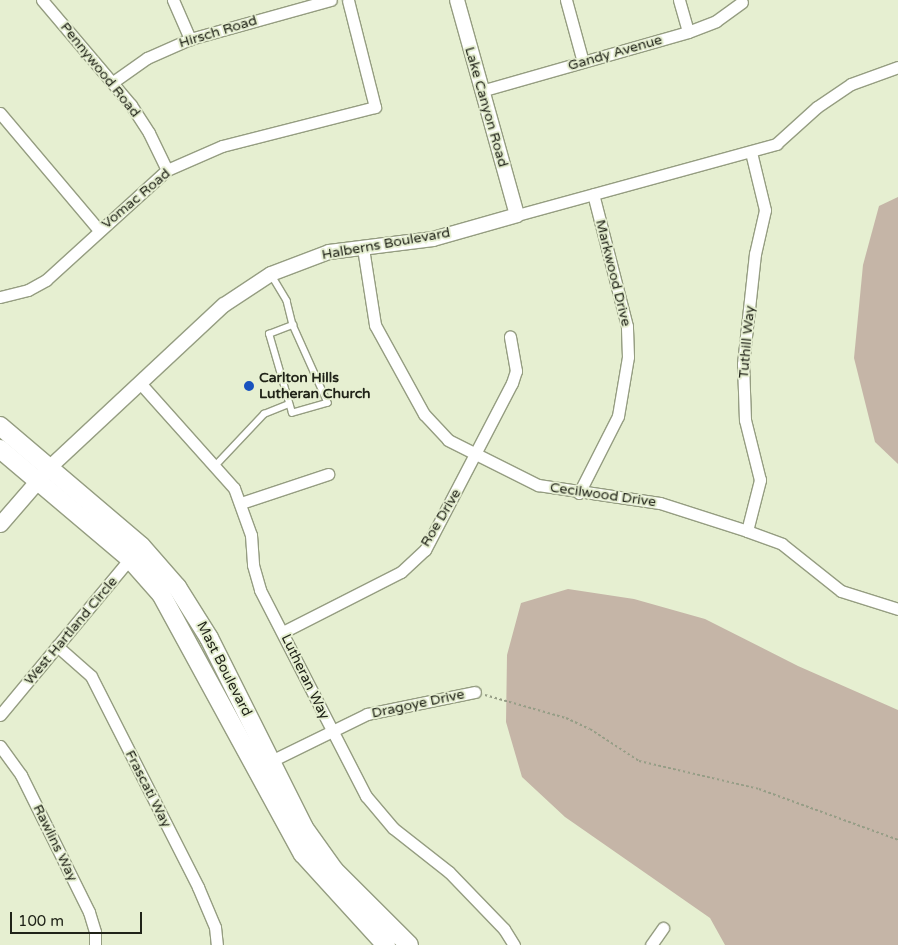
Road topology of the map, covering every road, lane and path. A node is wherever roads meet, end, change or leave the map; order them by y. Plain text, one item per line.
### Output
1 (42, 0) edge
2 (173, 0) edge
3 (331, 0) edge
4 (348, 0) edge
5 (458, 0) edge
6 (566, 0) edge
7 (678, 0) edge
8 (742, 2) dead end
9 (688, 32) junction
10 (190, 38) junction
11 (583, 62) junction
12 (898, 67) edge
13 (113, 82) junction
14 (481, 91) junction
15 (0, 113) edge
16 (751, 152) junction
17 (167, 170) junction
18 (593, 194) junction
19 (517, 215) junction
20 (99, 230) junction
21 (363, 248) junction
22 (271, 274) junction
23 (0, 285) edge
24 (2, 297) edge
25 (293, 325) junction
26 (510, 337) dead end
27 (140, 383) junction
28 (289, 404) junction
29 (0, 426) edge
30 (0, 449) edge
31 (474, 454) junction
32 (216, 465) junction
33 (328, 474) dead end
34 (43, 475) junction
35 (579, 493) junction
36 (242, 503) junction
37 (0, 524) edge
38 (747, 531) junction
39 (141, 546) junction
40 (130, 559) junction
41 (898, 609) edge
42 (283, 632) junction
43 (57, 646) junction
44 (475, 692) joint
45 (0, 715) edge
46 (332, 732) junction
47 (0, 746) edge
48 (271, 761) junction
49 (254, 770) junction
50 (898, 840) edge
51 (663, 928) dead end
52 (392, 942) edge
53 (95, 945) edge
54 (217, 945) edge
55 (514, 945) edge
56 (652, 945) edge

1 - 13 street, Pennywood Road
2 - 10 street
3 - 10 street, Hirsch Road
4 - 17 street, Vomac Road
5 - 14 street, Lake Canyon Road
6 - 11 street
7 - 9 street
8 - 9 street, Gandy Avenue
9 - 11 street, Gandy Avenue
10 - 13 street, Hirsch Road
11 - 14 street, Gandy Avenue
12 - 16 street, Halberns Boulevard
13 - 17 street, Pennywood Road
14 - 19 street, Lake Canyon Road
15 - 20 street
16 - 18 street, Halberns Boulevard
16 - 38 street, Tuthill Way
17 - 20 street, Vomac Road
18 - 19 street, Halberns Boulevard
18 - 35 street, Markwood Drive
19 - 21 street, Halberns Boulevard
20 - 24 street, Vomac Road
21 - 22 street, Halberns Boulevard
21 - 31 street, Cecilwood Drive
22 - 25 lane
22 - 27 street, Halberns Boulevard
23 - 24 street
25 - 28 lane
25 - 28 lane
26 - 31 street, Roe Drive
27 - 32 street, Lutheran Way
27 - 34 street, Halberns Boulevard
28 - 32 lane
29 - 34 main road, Mast Boulevard
30 - 34 main road, Mast Boulevard
31 - 35 street, Cecilwood Drive
31 - 42 street, Roe Drive
32 - 36 street, Lutheran Way
33 - 36 street
34 - 37 main road, Halberns Boulevard
34 - 39 main road, Mast Boulevard
34 - 40 main road, Mast Boulevard
35 - 38 street, Cecilwood Drive
36 - 42 street, Lutheran Way
38 - 41 street, Cecilwood Drive
39 - 40 street, West Hartland Circle
39 - 48 main road, Mast Boulevard
40 - 43 street, West Hartland Circle
40 - 49 main road, Mast Boulevard
42 - 46 street, Lutheran Way
43 - 45 street, West Hartland Circle
43 - 54 street, Frascati Way
44 - 46 street, Dragoye Drive
44 - 50 path
46 - 48 street, Dragoye Drive
46 - 55 street, Lutheran Way
47 - 53 street, Rawlins Way
48 - 49 street, Dragoye Drive
48 - 52 main road, Mast Boulevard
49 - 52 main road, Mast Boulevard
51 - 56 street

